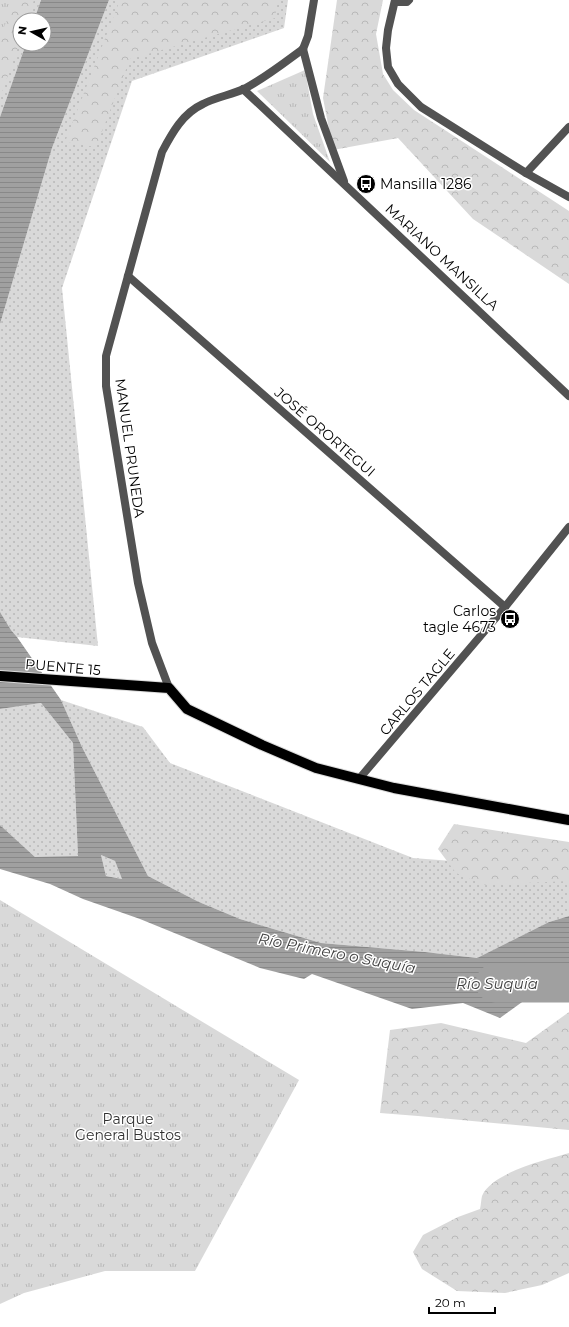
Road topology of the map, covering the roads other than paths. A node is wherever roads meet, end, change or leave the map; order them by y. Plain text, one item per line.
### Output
1 (314, 0) edge
2 (409, 0) edge
3 (395, 1) edge
4 (303, 49) junction
5 (243, 89) junction
6 (569, 127) edge
7 (526, 173) junction
8 (345, 184) junction
9 (569, 197) edge
10 (128, 276) junction
11 (569, 396) edge
12 (569, 527) edge
13 (505, 607) junction
14 (0, 676) edge
15 (169, 688) junction
16 (360, 779) junction
17 (569, 820) edge

1 - 4 street
2 - 3 street
3 - 7 street
4 - 5 street, MANUEL PRUNEDA
4 - 8 street
5 - 8 street, MARIANO MANSILLA
5 - 10 street, MANUEL PRUNEDA
6 - 7 street
7 - 9 street
8 - 11 street, MARIANO MANSILLA
10 - 13 street, JOSÉ ORORTEGUI
10 - 15 street, MANUEL PRUNEDA
12 - 13 street, CARLOS TAGLE
13 - 16 street, CARLOS TAGLE
14 - 15 main road, PUENTE 15
15 - 16 main road
16 - 17 main road

